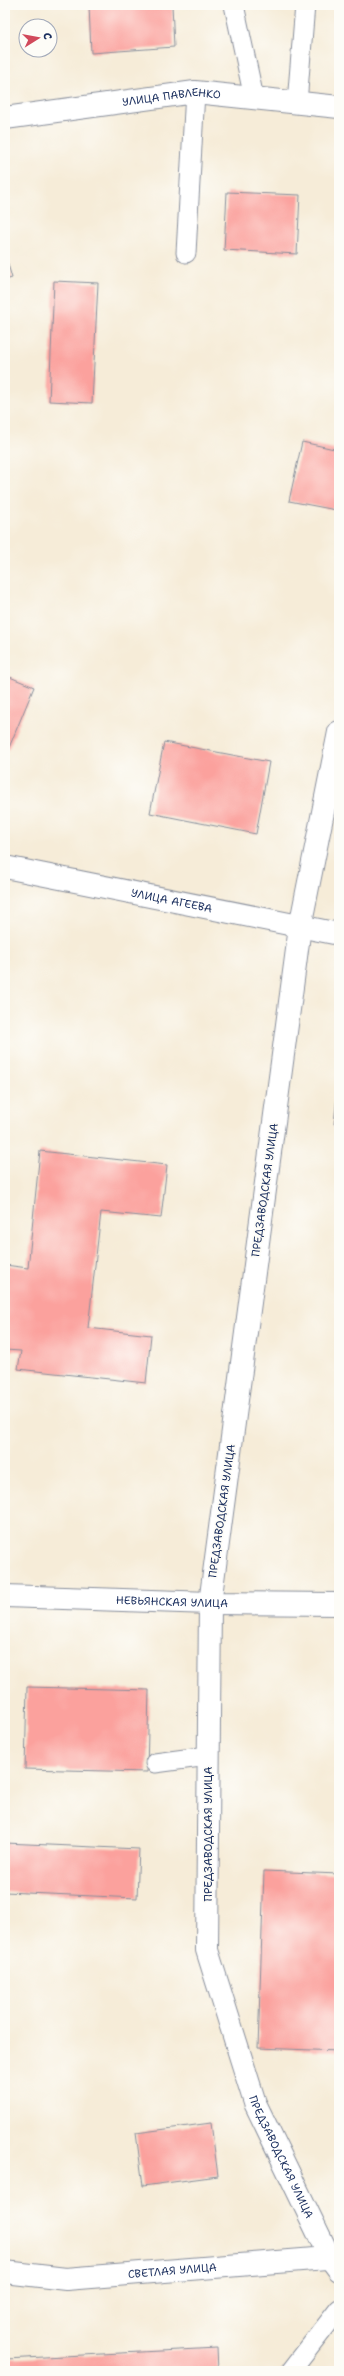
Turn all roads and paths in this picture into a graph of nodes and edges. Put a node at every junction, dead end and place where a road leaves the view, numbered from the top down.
1 (234, 5) edge
2 (305, 5) edge
3 (195, 92) junction
4 (254, 98) junction
5 (297, 103) junction
6 (339, 107) edge
7 (5, 118) edge
8 (186, 253) dead end
9 (339, 732) edge
10 (5, 867) edge
11 (300, 927) junction
12 (339, 934) edge
13 (5, 1596) edge
14 (210, 1603) junction
15 (339, 1604) edge
16 (208, 1756) junction
17 (155, 1763) dead end
18 (336, 2262) edge
19 (5, 2272) edge
20 (339, 2309) edge
21 (291, 2371) edge

1 - 4 lane
2 - 5 lane
3 - 4 street, УЛИЦА ПАВЛЕНКО
3 - 7 street, УЛИЦА ПАВЛЕНКО
3 - 8 lane
4 - 5 street, УЛИЦА ПАВЛЕНКО
5 - 6 street, УЛИЦА ПАВЛЕНКО
9 - 11 street, ПРЕДЗАВОДСКАЯ УЛИЦА
10 - 11 street, УЛИЦА АГЕЕВА
11 - 12 street, УЛИЦА АГЕЕВА
11 - 14 street, ПРЕДЗАВОДСКАЯ УЛИЦА
13 - 14 street, НЕВЬЯНСКАЯ УЛИЦА
14 - 15 street, НЕВЬЯНСКАЯ УЛИЦА
14 - 16 street, ПРЕДЗАВОДСКАЯ УЛИЦА
16 - 17 lane
16 - 18 street, ПРЕДЗАВОДСКАЯ УЛИЦА
18 - 19 street, СВЕТЛАЯ УЛИЦА
20 - 21 lane

